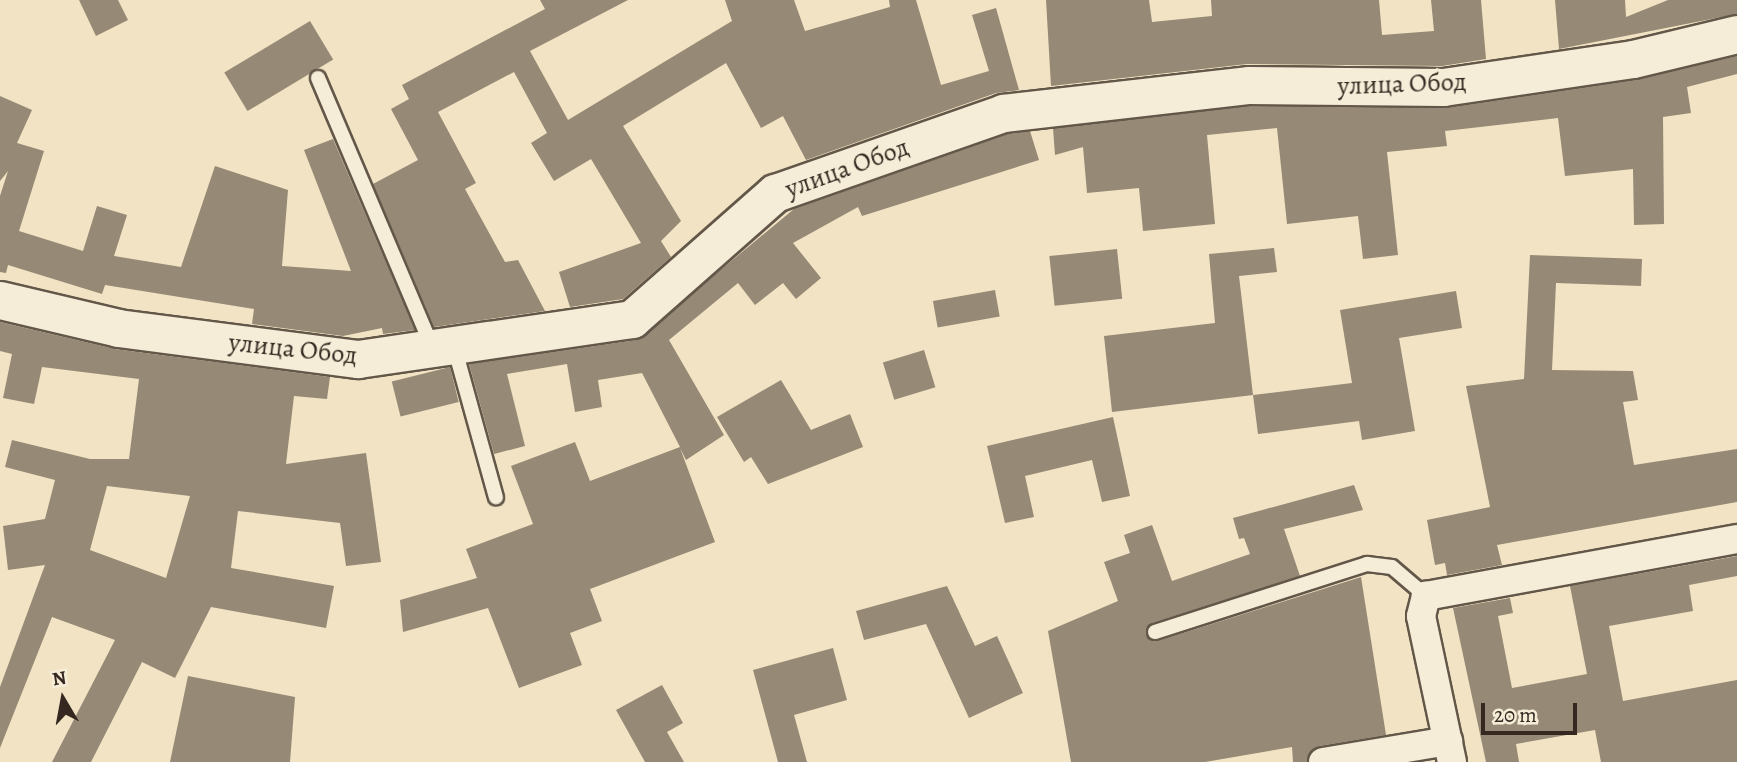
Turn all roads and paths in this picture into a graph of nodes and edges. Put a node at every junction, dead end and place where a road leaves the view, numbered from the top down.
1 (1737, 34) edge
2 (318, 78) dead end
3 (0, 300) edge
4 (443, 346) junction
5 (496, 497) dead end
6 (1737, 539) edge
7 (1426, 596) junction
8 (1155, 632) dead end
9 (1450, 751) edge
10 (1323, 762) edge

1 - 4 street, улица Обод
2 - 4 lane
3 - 4 street, улица Обод
4 - 5 lane
6 - 7 street
7 - 8 lane
7 - 9 street
9 - 10 street

